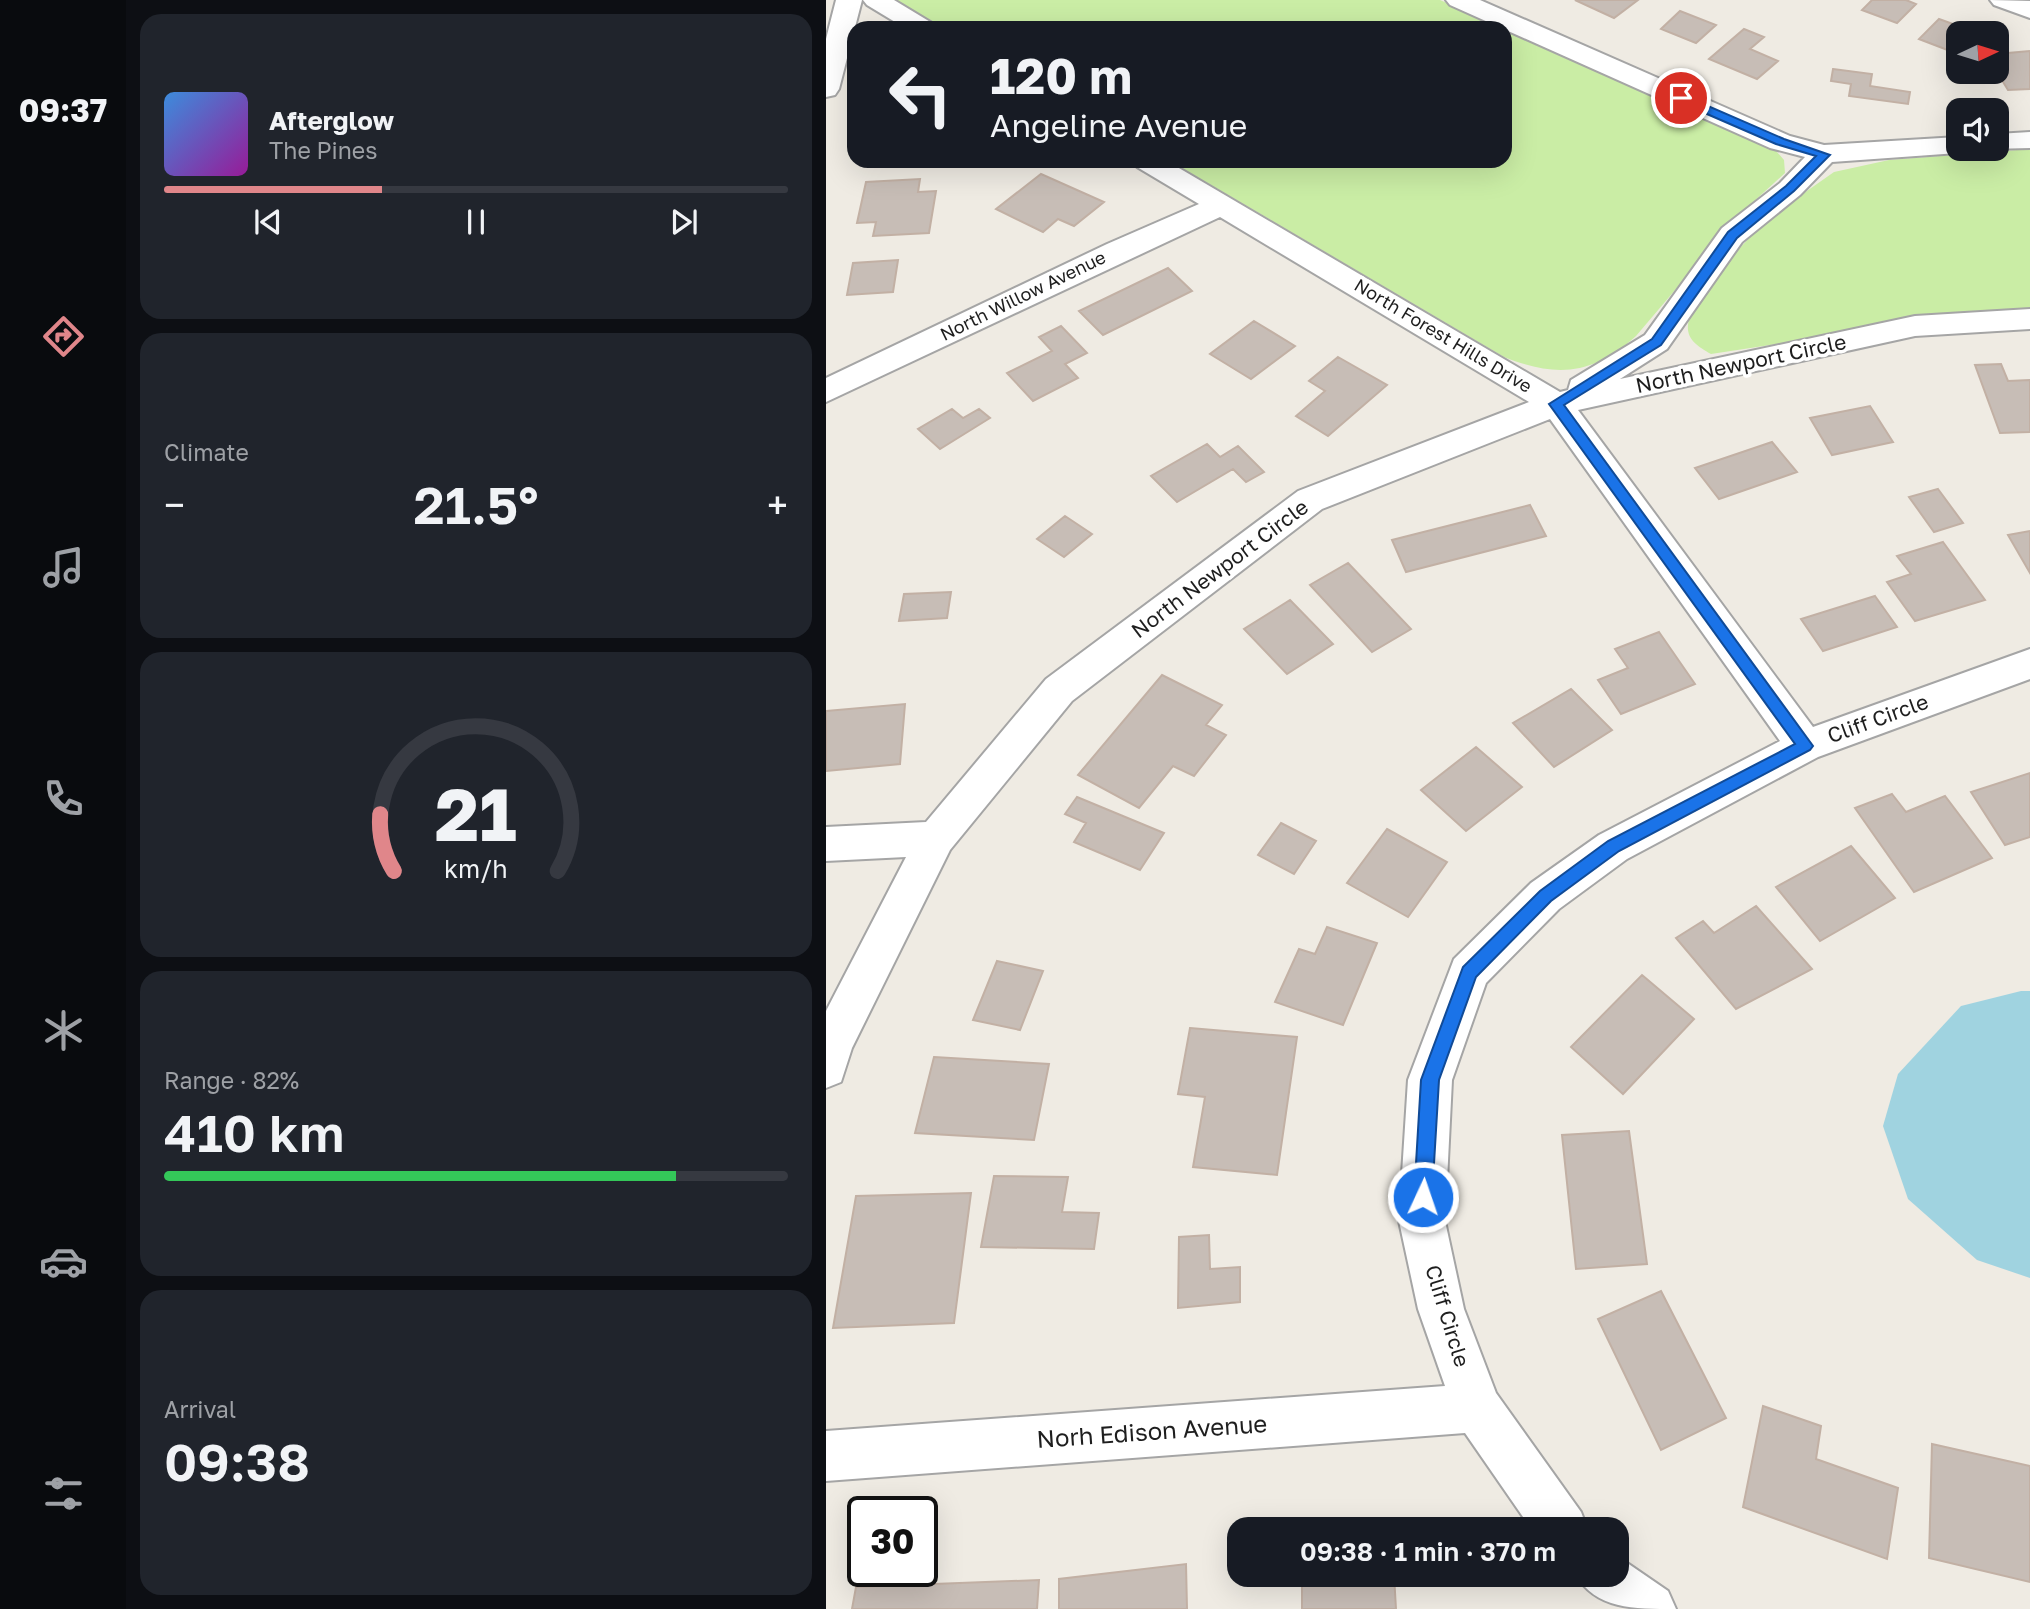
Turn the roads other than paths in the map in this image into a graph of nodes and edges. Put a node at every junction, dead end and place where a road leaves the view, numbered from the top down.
1 (849, 0) edge
2 (876, 0) edge
3 (1459, 0) edge
4 (2003, 0) edge
5 (2030, 10) edge
6 (911, 21) edge
7 (1506, 21) edge
8 (1512, 23) edge
9 (826, 89) edge
10 (2030, 140) edge
11 (2009, 141) edge
12 (1946, 146) edge
13 (1824, 155) junction
14 (1159, 168) edge
15 (1220, 205) junction
16 (2030, 319) edge
17 (826, 391) edge
18 (1556, 404) junction
19 (2030, 664) edge
20 (1805, 746) junction
21 (936, 838) junction
22 (826, 844) edge
23 (826, 1068) edge
24 (1477, 1408) junction
25 (826, 1456) edge
26 (1554, 1517) edge
27 (1618, 1587) edge
28 (1650, 1609) edge

1 - 9 street
2 - 6 street
3 - 7 street
4 - 5 street
8 - 13 street
10 - 11 street
12 - 13 street
13 - 18 street, North Forest Hills Drive
14 - 15 street, North Forest Hills Drive
15 - 17 street, North Willow Avenue
15 - 18 street, North Forest Hills Drive
16 - 18 street, North Newport Circle
18 - 20 street
18 - 21 street, North Newport Circle
19 - 20 street, Cliff Circle
20 - 24 street, Cliff Circle
21 - 22 street
21 - 23 street, North Newport Circle
24 - 25 street, Norh Edison Avenue
24 - 26 street, Cliff Circle
27 - 28 street

